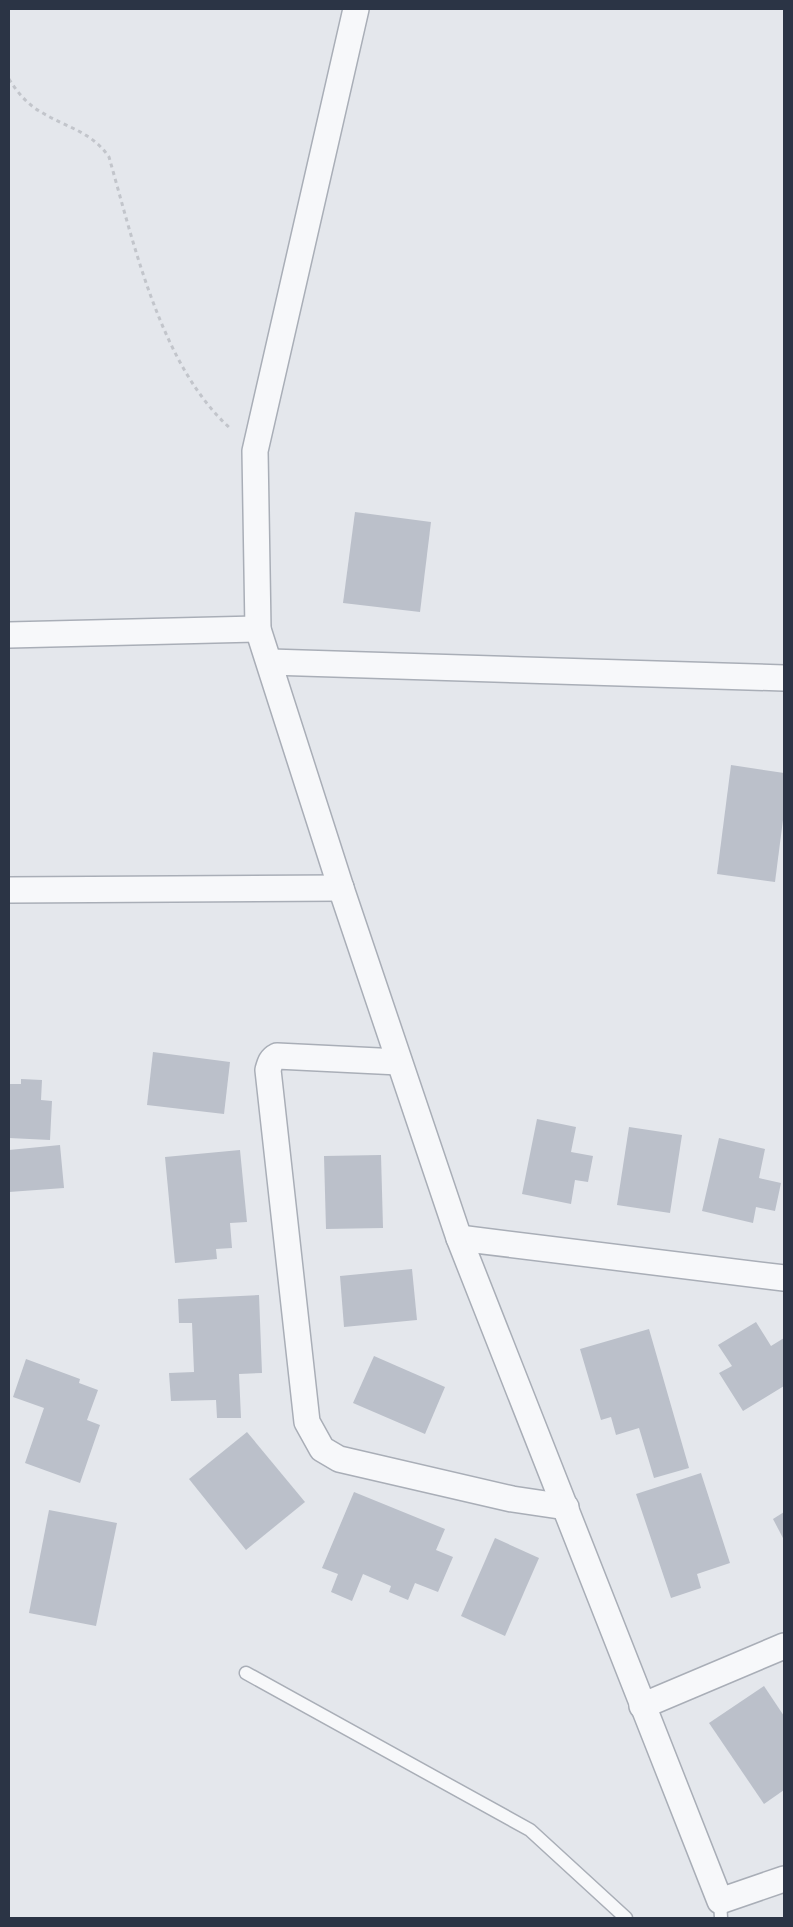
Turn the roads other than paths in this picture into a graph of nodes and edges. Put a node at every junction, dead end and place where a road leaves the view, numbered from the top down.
1 (356, 9) edge
2 (258, 629) junction
3 (9, 635) edge
4 (270, 662) junction
5 (784, 678) edge
6 (341, 888) junction
7 (9, 890) edge
8 (399, 1062) junction
9 (458, 1238) junction
10 (784, 1278) edge
11 (566, 1508) junction
12 (784, 1646) edge
13 (246, 1673) dead end
14 (642, 1706) junction
15 (784, 1879) edge
16 (721, 1910) edge
17 (626, 1918) edge

1 - 2 street
2 - 3 street
2 - 4 street
4 - 5 street
4 - 6 street
6 - 7 street
6 - 8 street
8 - 9 street
8 - 11 street
9 - 10 street
9 - 11 street
11 - 14 street
12 - 14 street
13 - 17 lane
14 - 16 street
15 - 16 street

